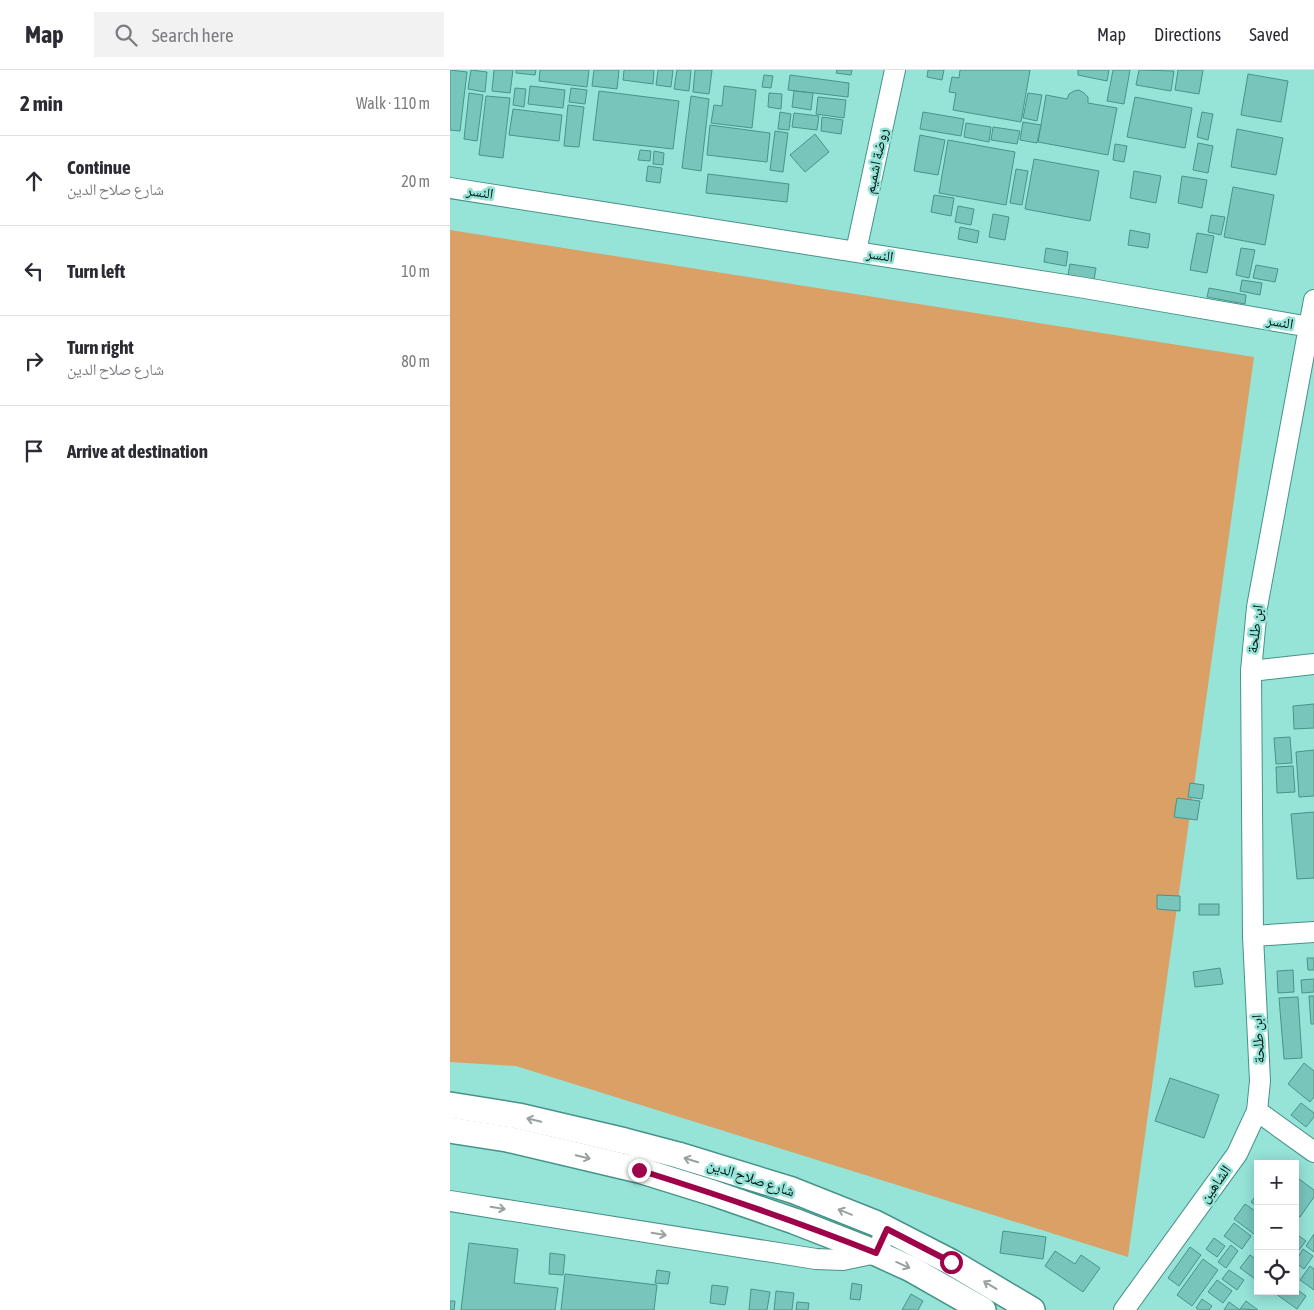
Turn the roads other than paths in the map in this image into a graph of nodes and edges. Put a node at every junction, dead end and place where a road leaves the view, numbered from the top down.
1 (895, 70) edge
2 (450, 188) edge
3 (856, 252) junction
4 (1314, 300) edge
5 (1310, 327) junction
6 (1314, 664) edge
7 (1251, 671) junction
8 (1314, 932) edge
9 (1253, 936) junction
10 (450, 1105) edge
11 (1257, 1111) junction
12 (450, 1130) edge
13 (1314, 1152) edge
14 (450, 1201) edge
15 (887, 1229) junction
16 (876, 1253) junction
17 (983, 1310) edge
18 (1032, 1310) edge
19 (1124, 1310) edge

1 - 3 street, روضة اشميم
2 - 3 street, النسر
3 - 5 street, النسر
4 - 5 street
5 - 7 street, ابن طلحة
6 - 7 street
7 - 9 street, ابن طلحة
8 - 9 street
9 - 11 street, ابن طلحة
15 -> 10 street, شارع صلاح الدين
11 - 13 street
11 - 19 street, الشاهين
12 -> 16 street, شارع صلاح الدين
14 -> 16 street
15 - 16 street
18 -> 15 street, شارع صلاح الدين
16 -> 17 street, شارع صلاح الدين

